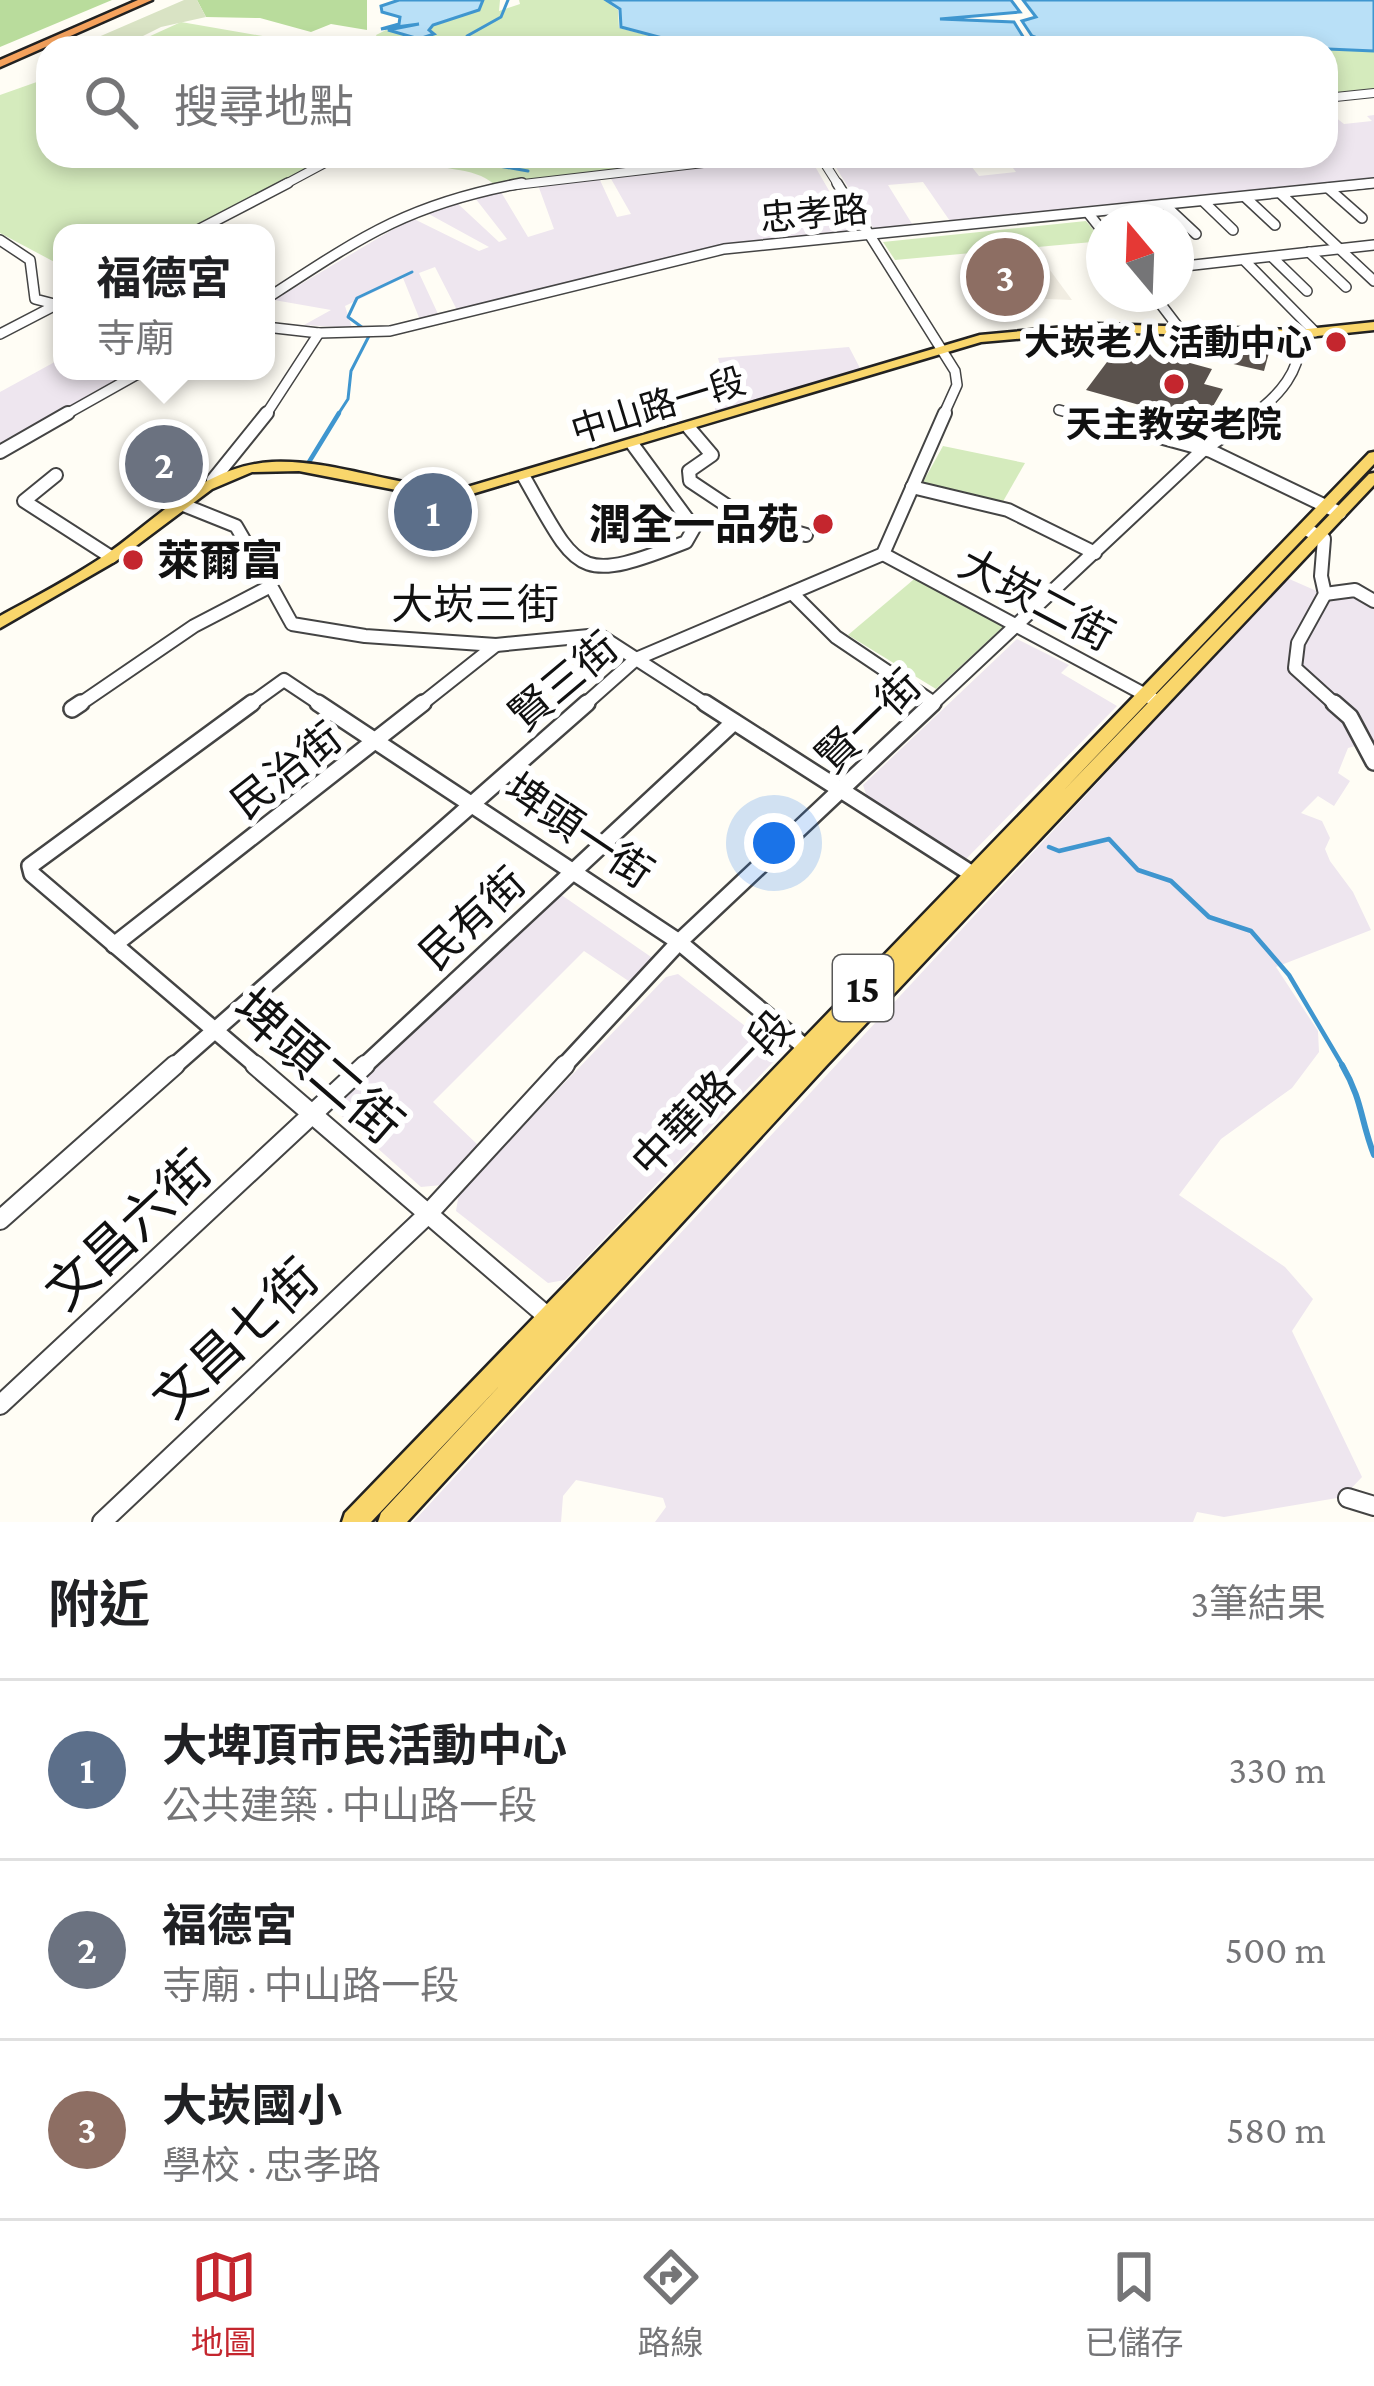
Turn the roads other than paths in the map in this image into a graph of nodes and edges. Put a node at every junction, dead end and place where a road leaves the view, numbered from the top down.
1 (143, 0) edge
2 (164, 0) edge
3 (127, 16) junction
4 (66, 36) edge
5 (84, 36) edge
6 (89, 36) edge
7 (36, 50) edge
8 (36, 56) edge
9 (0, 67) edge
10 (1374, 93) edge
11 (1338, 97) edge
12 (315, 168) edge
13 (666, 168) edge
14 (828, 168) edge
15 (1374, 183) edge
16 (1328, 188) junction
17 (1280, 193) junction
18 (1245, 197) junction
19 (1204, 202) junction
20 (1185, 204) edge
21 (1086, 214) edge
22 (1362, 218) dead end
23 (209, 224) edge
24 (1274, 225) dead end
25 (1233, 230) dead end
26 (872, 235) junction
27 (0, 240) edge
28 (1374, 245) edge
29 (1340, 249) junction
30 (1309, 252) junction
31 (1272, 256) junction
32 (1244, 260) junction
33 (1194, 266) edge
34 (1374, 281) edge
35 (1346, 287) dead end
36 (1306, 291) dead end
37 (275, 293) edge
38 (53, 302) edge
39 (53, 308) edge
40 (1167, 312) edge
41 (1374, 326) edge
42 (275, 328) edge
43 (1183, 332) junction
44 (1315, 332) junction
45 (320, 333) junction
46 (0, 334) edge
47 (1298, 334) junction
48 (938, 349) junction
49 (127, 380) edge
50 (1059, 410) dead end
51 (689, 428) junction
52 (633, 445) junction
53 (1204, 449) junction
54 (0, 452) edge
55 (1374, 456) edge
56 (56, 475) dead end
57 (524, 477) junction
58 (1374, 477) edge
59 (213, 480) junction
60 (912, 487) junction
61 (699, 489) junction
62 (671, 499) junction
63 (181, 504) junction
64 (1334, 510) junction
65 (1312, 532) junction
66 (806, 535) dead end
67 (1095, 553) junction
68 (883, 554) junction
69 (111, 557) junction
70 (271, 586) junction
71 (1374, 587) edge
72 (1355, 590) junction
73 (792, 593) junction
74 (1325, 594) junction
75 (1374, 601) edge
76 (0, 622) edge
77 (1017, 623) junction
78 (496, 644) junction
79 (636, 659) junction
80 (1153, 699) junction
81 (934, 703) junction
82 (72, 709) dead end
83 (734, 722) junction
84 (378, 740) junction
85 (1374, 762) edge
86 (843, 792) junction
87 (472, 802) junction
88 (38, 856) joint
89 (574, 871) junction
90 (980, 879) junction
91 (679, 942) junction
92 (114, 945) junction
93 (211, 1030) junction
94 (812, 1053) junction
95 (312, 1117) junction
96 (427, 1214) junction
97 (0, 1220) edge
98 (547, 1316) junction
99 (566, 1332) junction
100 (0, 1406) edge
101 (1348, 1498) dead end
102 (1374, 1506) edge
103 (101, 1522) edge
104 (354, 1522) edge
105 (390, 1522) edge

1 - 4 highway
2 - 3 highway
3 - 5 highway
3 - 6 highway
7 - 9 highway
8 - 9 highway
10 - 11 street
12 - 23 street
13 - 37 street
14 - 26 street
15 - 16 street, 忠孝路
16 - 17 street, 忠孝路
16 - 22 street
17 - 18 street, 忠孝路
17 - 29 street
18 - 19 street, 忠孝路
18 - 24 street
19 - 20 street, 忠孝路
19 - 25 street
21 - 26 street, 忠孝路
26 - 45 street, 忠孝路
26 - 48 street
27 - 38 street
28 - 29 street
29 - 30 street
29 - 34 street
30 - 31 street
30 - 35 street
31 - 32 street
31 - 36 street
32 - 33 street
32 - 44 street
39 - 46 street
40 - 43 street
41 - 44 main road, 中山路一段
42 - 45 street, 忠孝路
43 - 47 main road, 中山路一段
43 - 48 main road, 中山路一段
44 - 47 main road, 中山路一段
45 - 59 street
47 - 53 street, 賢一街
48 - 51 main road, 中山路一段
48 - 60 street
49 - 54 street
50 - 53 street
51 - 52 main road, 中山路一段
51 - 61 street
52 - 57 main road, 中山路一段
52 - 62 street
53 - 64 street
53 - 67 street, 賢一街
55 - 64 main road, 中華路一段 / 15
56 - 69 street
57 - 59 main road, 中山路一段
57 - 62 street
58 - 64 main road, 中華路一段 / 15
59 - 63 main road, 中山路一段
60 - 67 street
60 - 68 street
61 - 62 street
61 - 66 street
63 - 69 main road, 中山路一段
63 - 70 street
64 - 65 main road, 中華路一段 / 15
65 - 74 street
65 - 80 main road, 中華路一段 / 15
67 - 77 street, 賢一街
68 - 73 street, 賢三街
68 - 77 street, 大崁二街
69 - 76 main road, 中山路一段
70 - 78 street, 大崁三街
70 - 82 street
71 - 72 street
72 - 74 street
72 - 75 street
73 - 79 street, 賢三街
73 - 81 street
74 - 85 street
77 - 80 street, 大崁二街
77 - 81 street, 賢一街
78 - 79 street, 大崁三街
78 - 84 street, 民治街
79 - 83 street, 大崁三街
79 - 87 street, 賢三街
80 - 90 main road, 中華路一段 / 15
81 - 86 street, 賢一街
83 - 86 street, 大崁三街
83 - 89 street, 民有街
84 - 87 street, 埤頭一街
84 - 88 street, 埤頭一街
84 - 92 street, 民治街
86 - 90 street, 大崁三街
86 - 91 street, 賢一街
87 - 89 street, 埤頭一街
87 - 93 street, 賢三街
88 - 92 street, 埤頭二街
89 - 91 street, 埤頭一街
89 - 95 street, 民有街
90 - 94 main road, 中華路一段 / 15
91 - 94 street, 埤頭一街
91 - 96 street, 賢一街
92 - 93 street, 埤頭二街
93 - 95 street, 埤頭二街
93 - 97 street, 賢三街
94 - 98 main road, 中華路一段 / 15
94 - 99 main road, 中華路一段 / 15
95 - 96 street, 埤頭二街
95 - 100 street, 文昌六街
96 - 98 street, 埤頭二街
96 - 103 street, 文昌七街
98 - 99 street, 埤頭二街
98 - 104 main road, 中華路一段 / 15
99 - 105 main road, 中華路一段 / 15
101 - 102 street

